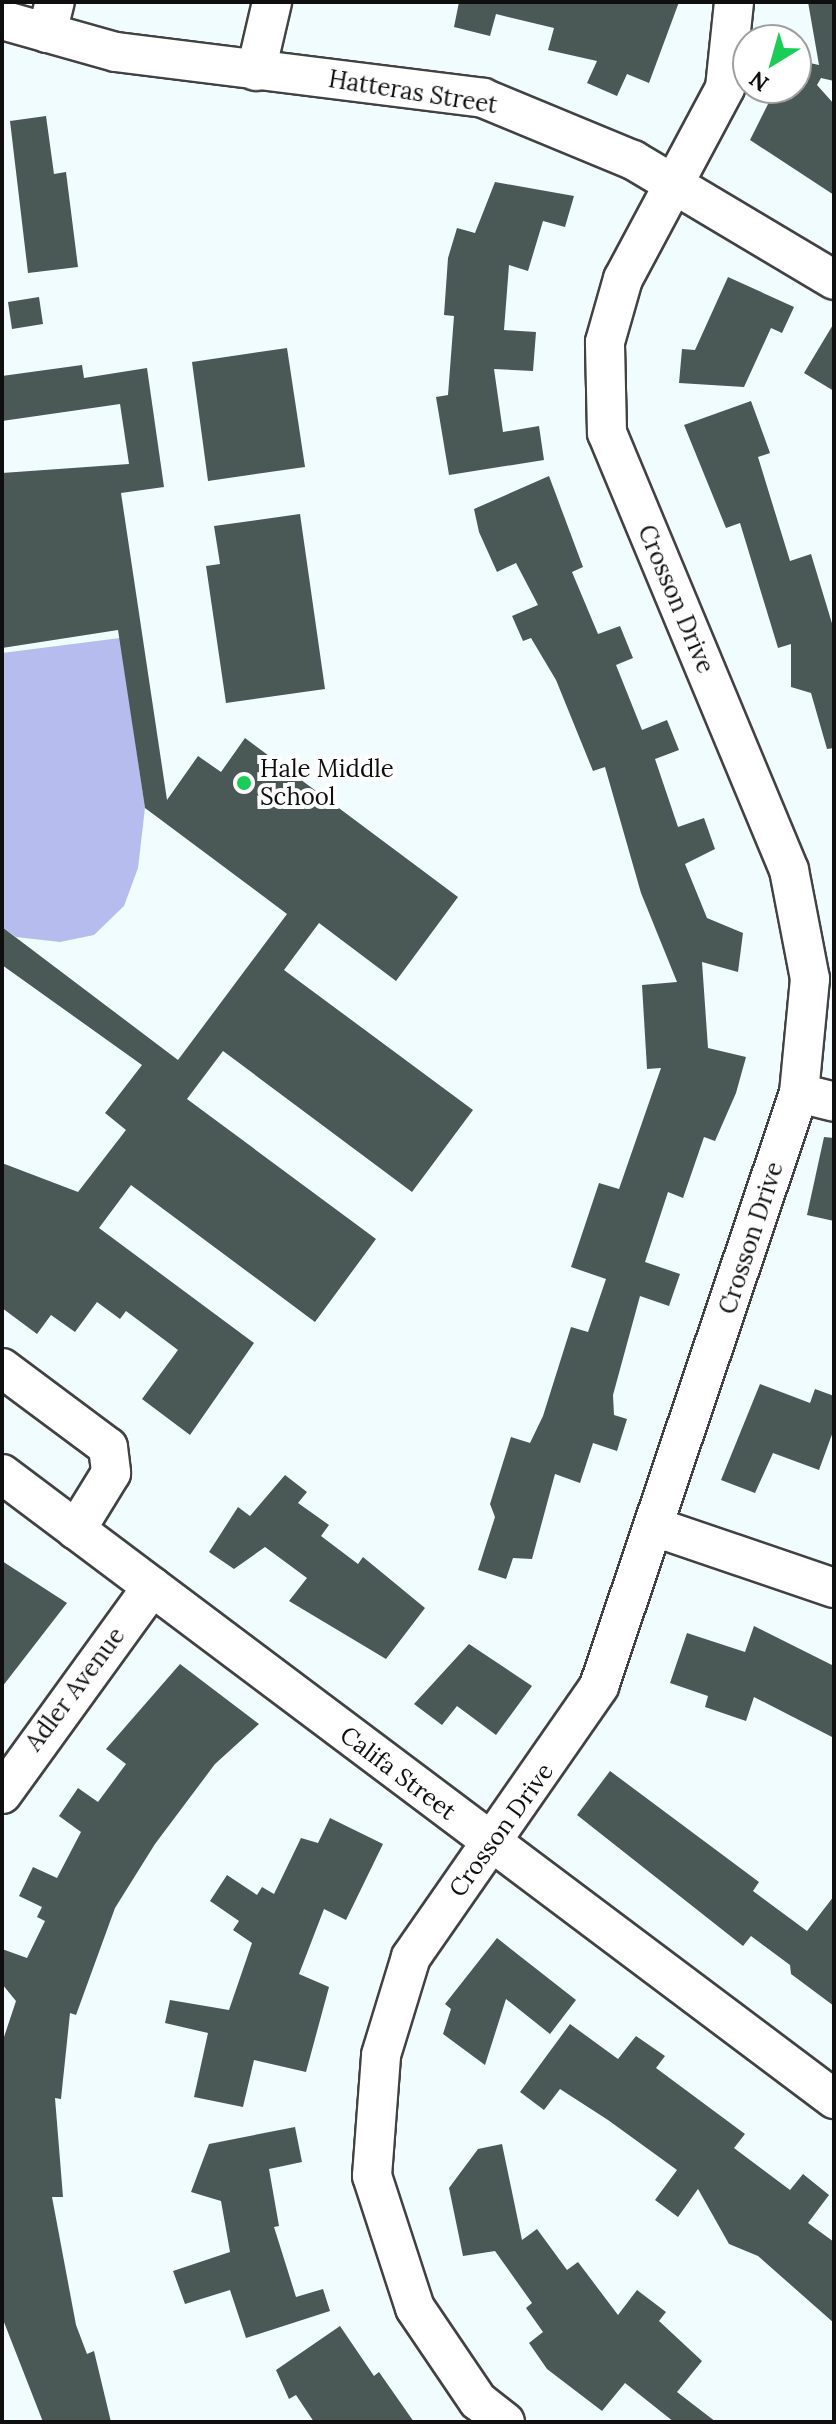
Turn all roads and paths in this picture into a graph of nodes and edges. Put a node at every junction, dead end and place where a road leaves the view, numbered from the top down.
1 (272, 2) edge
2 (734, 2) edge
3 (51, 18) edge
4 (2, 20) edge
5 (256, 71) junction
6 (676, 185) junction
7 (834, 280) edge
8 (816, 1097) edge
9 (2, 1368) edge
10 (2, 1474) edge
11 (655, 1527) junction
12 (76, 1530) junction
13 (152, 1587) junction
14 (834, 1588) edge
15 (2, 1794) edge
16 (490, 1844) junction
17 (834, 2099) edge
18 (505, 2422) edge

1 - 5 street
2 - 6 street, Crosson Drive
3 - 4 street, Hatteras Street
3 - 5 street, Hatteras Street
5 - 6 street, Hatteras Street
6 - 7 street, Hatteras Street
6 - 8 street, Crosson Drive
8 - 11 street, Crosson Drive
9 - 12 street
10 - 12 street, Califa Street
11 - 14 street
11 - 16 street, Crosson Drive
12 - 13 street, Califa Street
13 - 15 street, Adler Avenue
13 - 16 street, Califa Street
16 - 17 street, Califa Street
16 - 18 street, Crosson Drive

